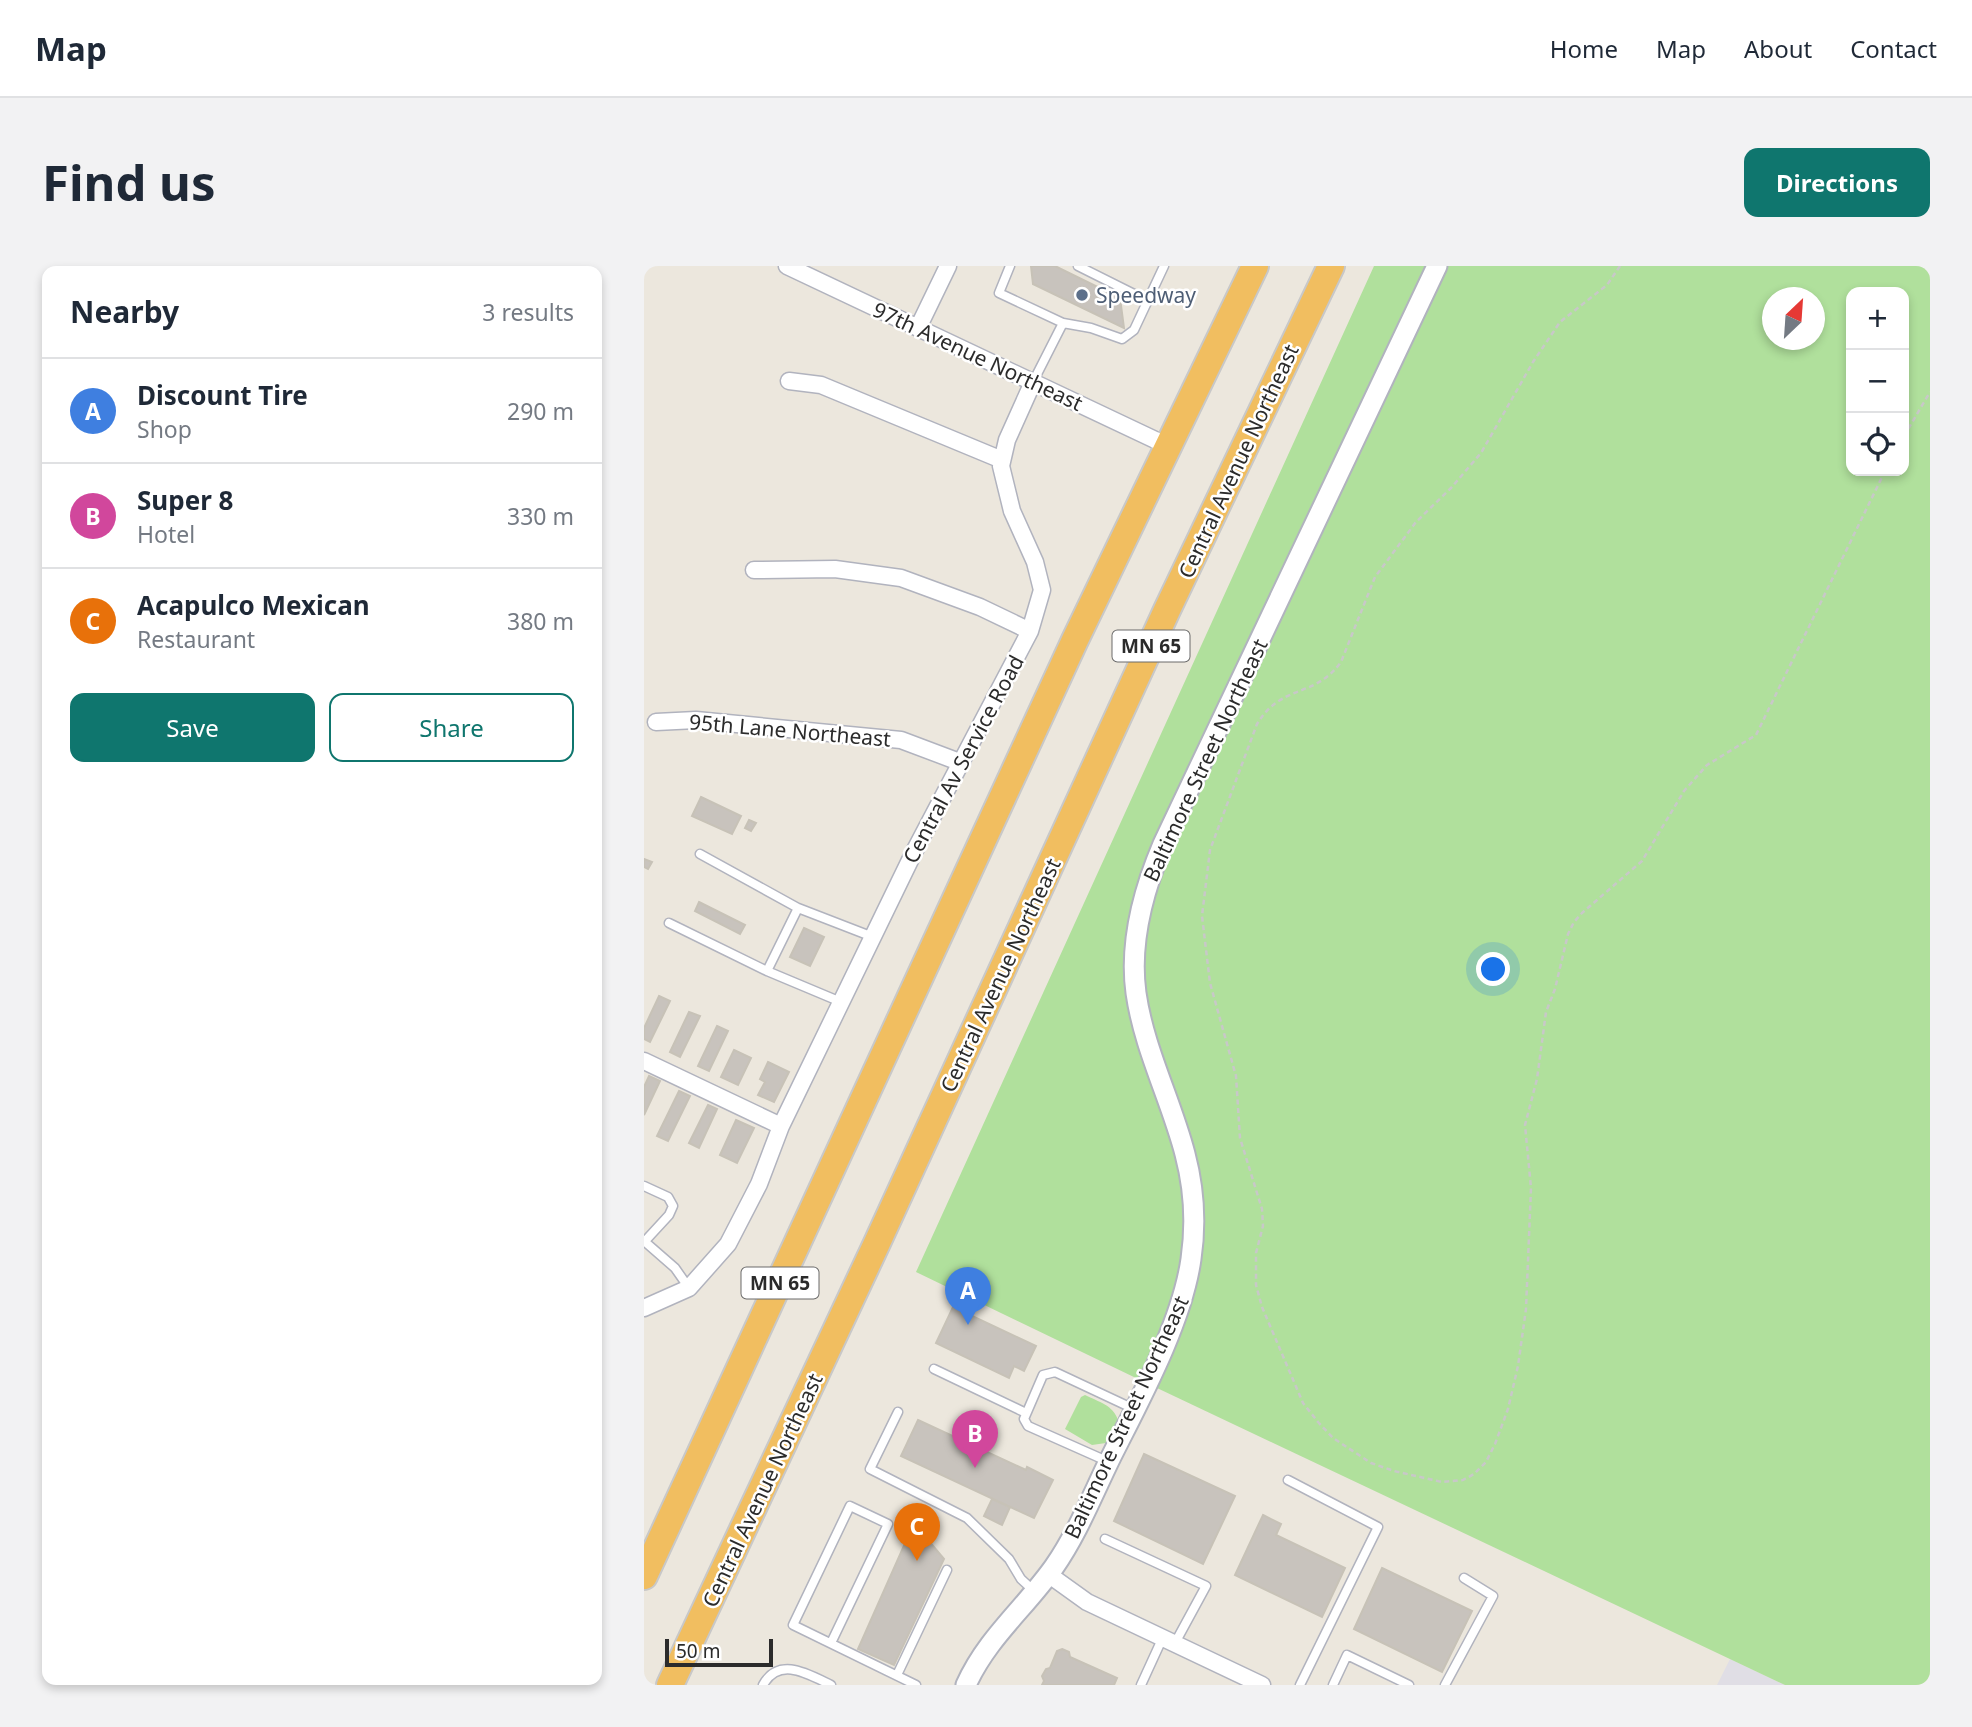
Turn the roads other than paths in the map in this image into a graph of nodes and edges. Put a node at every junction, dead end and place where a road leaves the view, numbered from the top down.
1 (787, 266) edge
2 (948, 266) edge
3 (1010, 266) edge
4 (1078, 266) edge
5 (1164, 266) edge
6 (1255, 266) edge
7 (1331, 266) edge
8 (1437, 266) edge
9 (1148, 300) junction
10 (1063, 323) junction
11 (918, 328) junction
12 (789, 382) dead end
13 (1034, 382) junction
14 (1168, 446) junction
15 (1002, 460) junction
16 (754, 570) dead end
17 (1030, 631) junction
18 (656, 722) dead end
19 (962, 763) junction
20 (700, 854) dead end
21 (798, 908) junction
22 (669, 923) dead end
23 (873, 937) junction
24 (767, 971) junction
25 (841, 1002) junction
26 (644, 1061) edge
27 (781, 1126) junction
28 (644, 1186) edge
29 (645, 1241) edge
30 (689, 1288) junction
31 (644, 1308) edge
32 (934, 1369) dead end
33 (1134, 1409) junction
34 (898, 1412) dead end
35 (1026, 1413) junction
36 (1109, 1462) junction
37 (1288, 1480) dead end
38 (1105, 1539) dead end
39 (947, 1570) dead end
40 (1048, 1574) junction
41 (644, 1576) edge
42 (1464, 1578) dead end
43 (1034, 1591) junction
44 (1169, 1640) junction
45 (831, 1643) junction
46 (897, 1675) junction
47 (670, 1685) edge
48 (763, 1685) edge
49 (831, 1685) edge
50 (916, 1685) edge
51 (965, 1685) edge
52 (1141, 1685) edge
53 (1262, 1685) edge
54 (1300, 1685) edge
55 (1333, 1685) edge
56 (1409, 1685) edge
57 (1445, 1685) edge

1 - 11 street, 97th Avenue Northeast
2 - 11 street
3 - 10 lane
4 - 9 lane
5 - 9 lane
6 - 14 highway, MN 65
7 - 47 highway, Central Avenue Northeast / MN 65
8 - 33 street, Baltimore Street Northeast
9 - 10 lane
10 - 13 lane
11 - 13 street, 97th Avenue Northeast
12 - 15 street
13 - 14 street, 97th Avenue Northeast
13 - 15 street, Central Av Service Road
14 - 41 highway, MN 65
15 - 17 street, Central Av Service Road
16 - 17 street
17 - 19 street, Central Av Service Road
18 - 19 street, 95th Lane Northeast
19 - 23 street, Central Av Service Road
20 - 21 lane
21 - 23 lane
21 - 24 lane
22 - 24 lane
23 - 25 street, Central Av Service Road
24 - 25 lane
25 - 27 street, Central Av Service Road
26 - 27 street
27 - 30 street, Central Av Service Road
28 - 29 lane
29 - 30 lane
30 - 31 street
32 - 35 lane
33 - 35 lane
33 - 36 street, Baltimore Street Northeast
34 - 43 lane
35 - 36 lane
36 - 40 street, Baltimore Street Northeast
37 - 54 lane
38 - 44 lane
39 - 46 lane
40 - 43 street, Baltimore Street Northeast
40 - 44 street
42 - 57 lane
43 - 51 street, Baltimore Street Northeast
44 - 52 lane
44 - 53 street
45 - 45 lane
45 - 46 lane
46 - 50 lane
48 - 49 lane
55 - 56 lane

